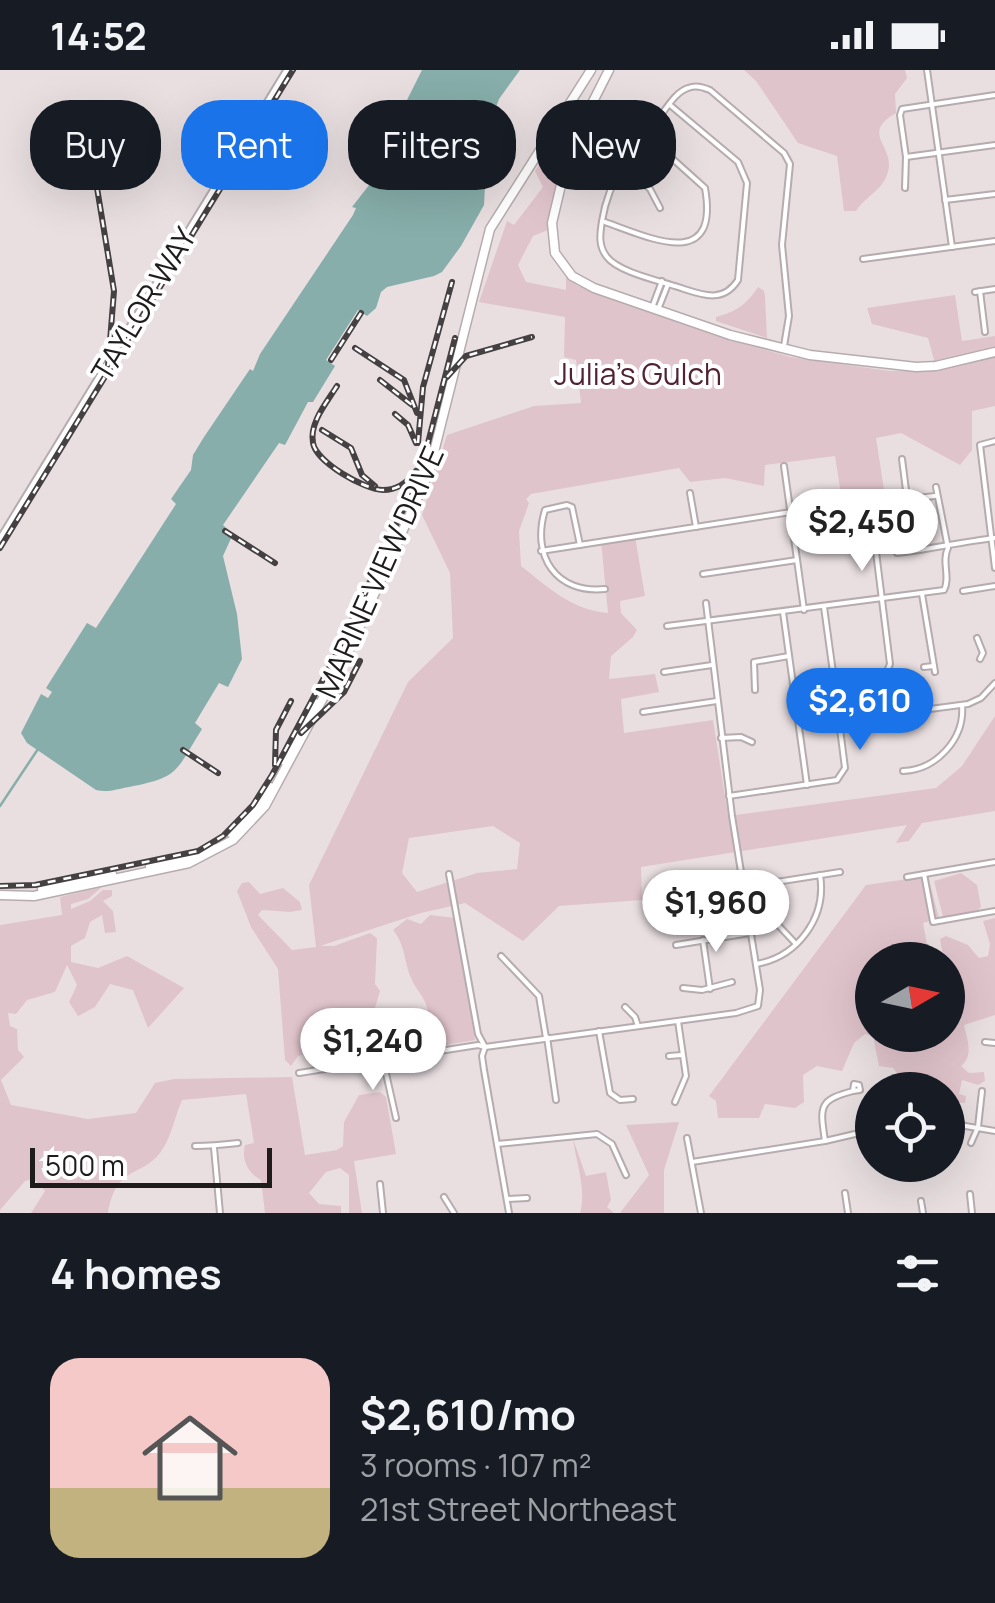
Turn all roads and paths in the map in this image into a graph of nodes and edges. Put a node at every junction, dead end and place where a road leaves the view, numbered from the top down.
1 (287, 70) edge
2 (589, 70) edge
3 (609, 70) edge
4 (928, 70) edge
5 (995, 95) edge
6 (674, 100) edge
7 (932, 104) junction
8 (676, 109) edge
9 (995, 145) edge
10 (939, 152) junction
11 (906, 156) junction
12 (676, 162) edge
13 (905, 188) dead end
14 (610, 190) edge
15 (651, 190) edge
16 (995, 194) edge
17 (944, 200) junction
18 (660, 208) dead end
19 (602, 221) junction
20 (995, 242) edge
21 (952, 247) junction
22 (862, 259) dead end
23 (665, 282) junction
24 (995, 289) edge
25 (655, 308) junction
26 (985, 332) dead end
27 (784, 350) junction
28 (995, 352) edge
29 (995, 441) edge
30 (902, 459) dead end
31 (784, 466) dead end
32 (936, 487) dead end
33 (690, 493) dead end
34 (907, 498) junction
35 (936, 498) junction
36 (890, 500) dead end
37 (791, 512) junction
38 (696, 527) junction
39 (0, 538) edge
40 (993, 538) edge
41 (872, 541) dead end
42 (580, 545) junction
43 (948, 548) junction
44 (541, 551) junction
45 (897, 553) dead end
46 (797, 560) junction
47 (995, 568) edge
48 (703, 574) dead end
49 (995, 586) edge
50 (605, 589) dead end
51 (963, 591) dead end
52 (922, 594) junction
53 (881, 600) junction
54 (706, 602) dead end
55 (824, 607) junction
56 (804, 610) junction
57 (783, 612) junction
58 (709, 623) junction
59 (667, 626) dead end
60 (977, 638) dead end
61 (995, 651) edge
62 (789, 656) junction
63 (712, 665) junction
64 (924, 668) dead end
65 (887, 671) dead end
66 (664, 672) dead end
67 (995, 683) edge
68 (835, 687) dead end
69 (755, 690) dead end
70 (717, 701) junction
71 (962, 705) junction
72 (642, 712) dead end
73 (721, 738) junction
74 (752, 742) dead end
75 (903, 771) dead end
76 (807, 785) junction
77 (729, 796) junction
78 (995, 862) edge
79 (840, 872) dead end
80 (449, 874) dead end
81 (924, 874) junction
82 (820, 875) junction
83 (907, 876) dead end
84 (744, 887) junction
85 (0, 893) edge
86 (995, 911) edge
87 (779, 926) dead end
88 (751, 932) junction
89 (703, 940) junction
90 (796, 944) junction
91 (676, 945) dead end
92 (500, 956) dead end
93 (756, 964) junction
94 (732, 982) dead end
95 (683, 988) dead end
96 (710, 989) junction
97 (625, 1007) dead end
98 (678, 1021) junction
99 (638, 1026) junction
100 (599, 1031) junction
101 (547, 1038) junction
102 (985, 1042) dead end
103 (995, 1043) edge
104 (485, 1047) junction
105 (682, 1054) junction
106 (669, 1056) dead end
107 (383, 1060) junction
108 (299, 1073) dead end
109 (854, 1091) dead end
110 (982, 1091) dead end
111 (633, 1099) dead end
112 (556, 1100) dead end
113 (675, 1102) dead end
114 (396, 1118) dead end
115 (965, 1126) edge
116 (978, 1128) junction
117 (995, 1131) edge
118 (855, 1134) edge
119 (687, 1138) dead end
120 (825, 1141) junction
121 (238, 1143) dead end
122 (971, 1143) dead end
123 (497, 1144) junction
124 (195, 1146) dead end
125 (214, 1148) junction
126 (692, 1162) junction
127 (626, 1175) dead end
128 (380, 1184) dead end
129 (845, 1193) dead end
130 (970, 1194) dead end
131 (444, 1196) dead end
132 (527, 1198) dead end
133 (507, 1199) junction
134 (921, 1201) dead end
135 (220, 1213) edge
136 (383, 1213) edge
137 (454, 1213) edge
138 (509, 1213) edge
139 (701, 1213) edge
140 (848, 1213) edge
141 (923, 1213) edge
142 (972, 1213) edge

1 - 39 street, TAYLOR WAY
2 - 85 main road, MARINE VIEW DRIVE
3 - 25 main road
4 - 7 street
5 - 7 street
6 - 27 street
7 - 10 street
7 - 11 street
8 - 23 street
9 - 10 street
10 - 11 street
10 - 17 street
11 - 13 street
12 - 19 street
14 - 19 street
15 - 18 street
16 - 17 street
17 - 21 street
19 - 23 street
20 - 21 street
21 - 22 street
23 - 25 street
24 - 26 street
25 - 27 main road
27 - 28 main road
29 - 40 street
30 - 34 street
31 - 37 street
32 - 35 street
33 - 38 street
34 - 35 street
34 - 36 street
35 - 43 street
37 - 38 street
37 - 46 street
38 - 42 street
40 - 43 street
40 - 47 street
41 - 53 street
42 - 44 street
42 - 44 street
43 - 45 street
43 - 52 street
44 - 50 street
46 - 48 street
46 - 56 street
49 - 51 street
52 - 53 street
52 - 64 street
53 - 55 street
53 - 65 street
54 - 58 street
55 - 56 street
55 - 68 street
56 - 57 street
57 - 58 street
57 - 62 street
58 - 59 street
58 - 63 street
60 - 61 street
62 - 69 street
62 - 76 street
63 - 66 street
63 - 70 street
67 - 71 street
70 - 72 street
70 - 73 street
71 - 75 street
71 - 76 street
73 - 74 street
73 - 77 street
76 - 77 street
77 - 84 street
78 - 81 street
79 - 82 street
80 - 104 street
81 - 83 street
81 - 86 street
82 - 84 street
82 - 90 street
84 - 88 street
87 - 90 street
88 - 89 street
88 - 93 street
89 - 91 street
89 - 96 street
90 - 93 street
92 - 101 street
93 - 98 street
94 - 96 street
95 - 96 street
97 - 99 street
98 - 99 street
98 - 105 street
99 - 100 street
100 - 101 street
100 - 111 street
101 - 104 street
101 - 112 street
102 - 103 street
104 - 107 street
104 - 123 street
105 - 106 street
105 - 113 street
107 - 108 street
107 - 114 street
109 - 120 street
110 - 116 street
115 - 116 street
116 - 117 street
116 - 122 street
118 - 120 street
119 - 126 street
120 - 126 street
121 - 125 street
123 - 127 street
123 - 133 street
124 - 125 street
125 - 135 street
126 - 139 street
128 - 136 street
129 - 140 street
130 - 142 street
131 - 137 street
132 - 133 street
133 - 138 street
134 - 141 street

